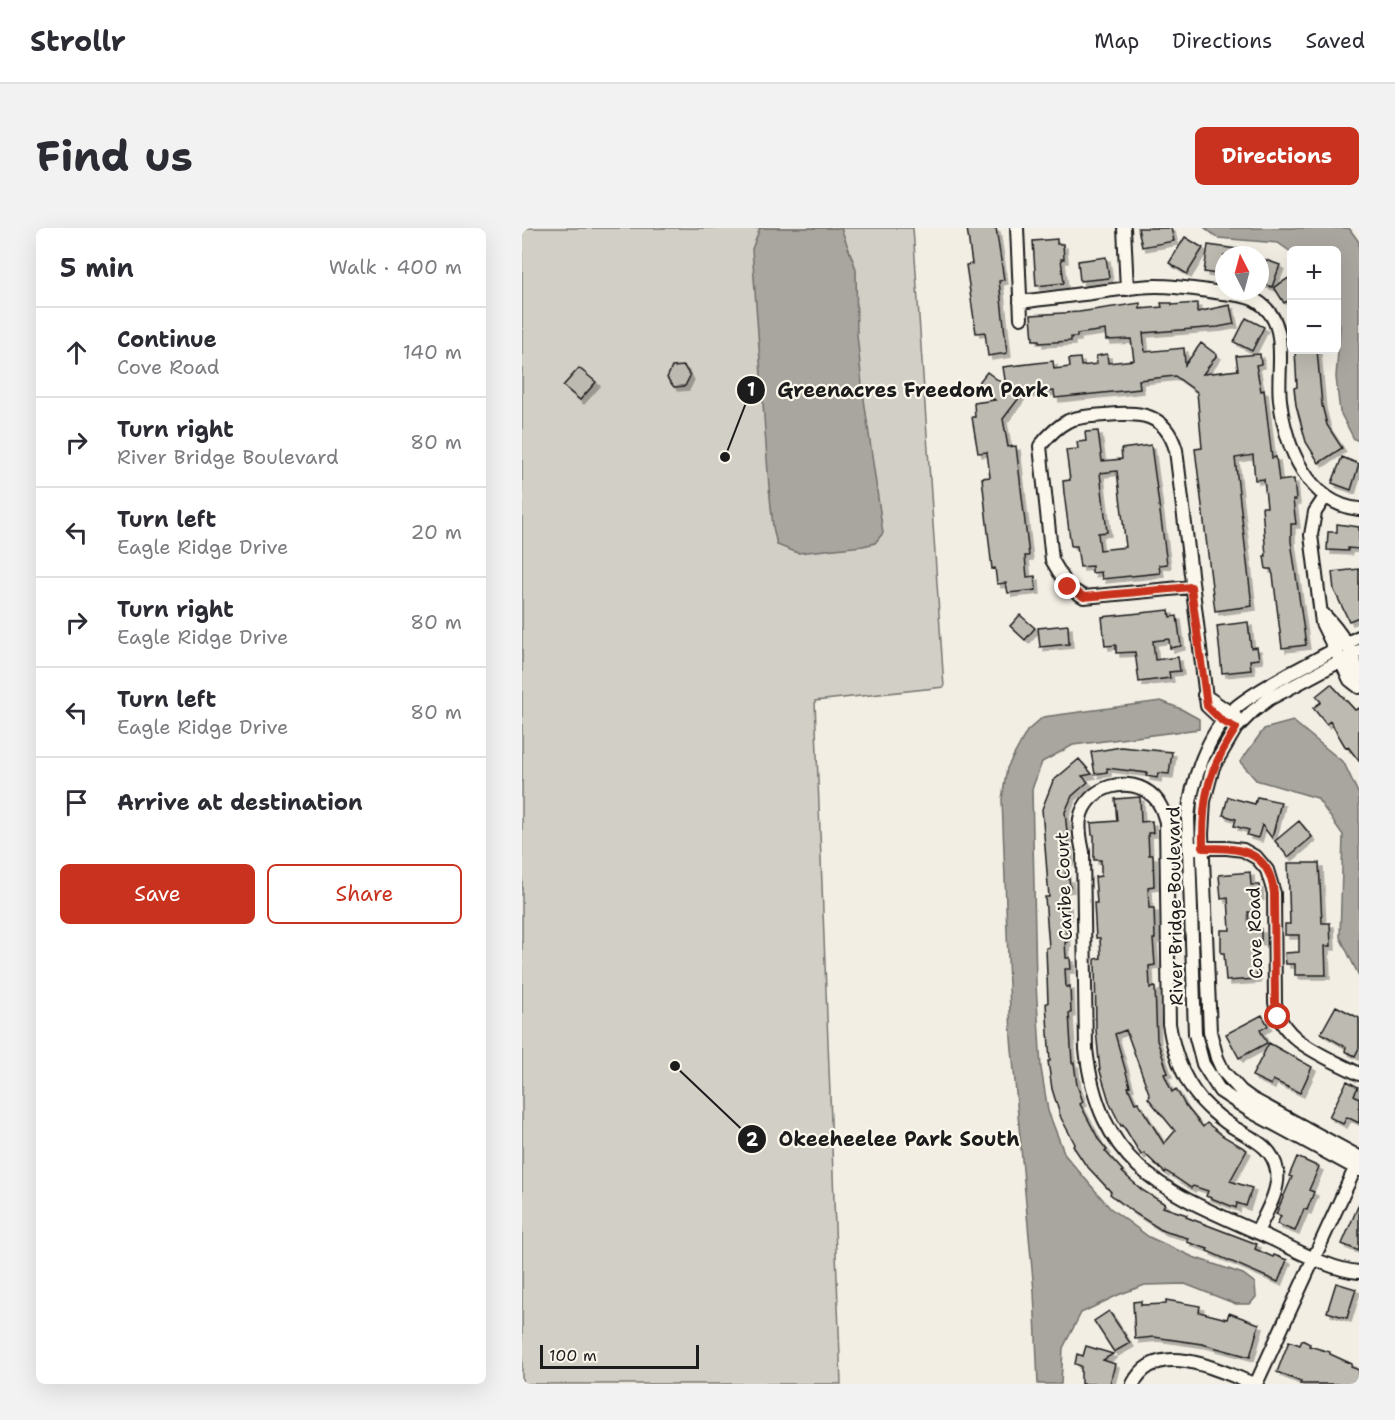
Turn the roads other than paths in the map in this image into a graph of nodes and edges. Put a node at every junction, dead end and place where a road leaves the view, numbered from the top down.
1 (1017, 228) edge
2 (1124, 228) edge
3 (1127, 289) junction
4 (1020, 302) junction
5 (1021, 318) dead end
6 (1325, 497) junction
7 (1359, 509) edge
8 (1191, 587) junction
9 (1359, 637) edge
10 (1346, 652) edge
11 (1359, 676) edge
12 (1359, 687) edge
13 (1226, 717) junction
14 (1239, 724) junction
15 (1189, 848) junction
16 (1203, 848) junction
17 (1359, 1074) edge
18 (1358, 1164) edge
19 (1257, 1232) junction
20 (1313, 1257) junction
21 (1359, 1272) edge
22 (1133, 1384) edge
23 (1255, 1384) edge

1 - 4 street
2 - 3 street
3 - 4 street
3 - 6 street
4 - 5 street
6 - 7 street
6 - 10 street
8 - 8 street
8 - 13 street
9 - 10 street, River Bridge Boulevard
10 - 11 street
10 - 12 street
10 - 13 street, River Bridge Boulevard
10 - 14 street, River Bridge Boulevard
13 - 14 street
13 - 15 street, River Bridge Boulevard
14 - 16 street, River Bridge Boulevard
15 - 16 street, Cove Road
15 - 18 street, River Bridge Boulevard
16 - 17 street, Cove Road
16 - 18 street, River Bridge Boulevard
18 - 20 street
19 - 19 street, Caribe Court
19 - 20 street, Caribe Court
20 - 21 street, Caribe Court
20 - 23 street
22 - 23 street

